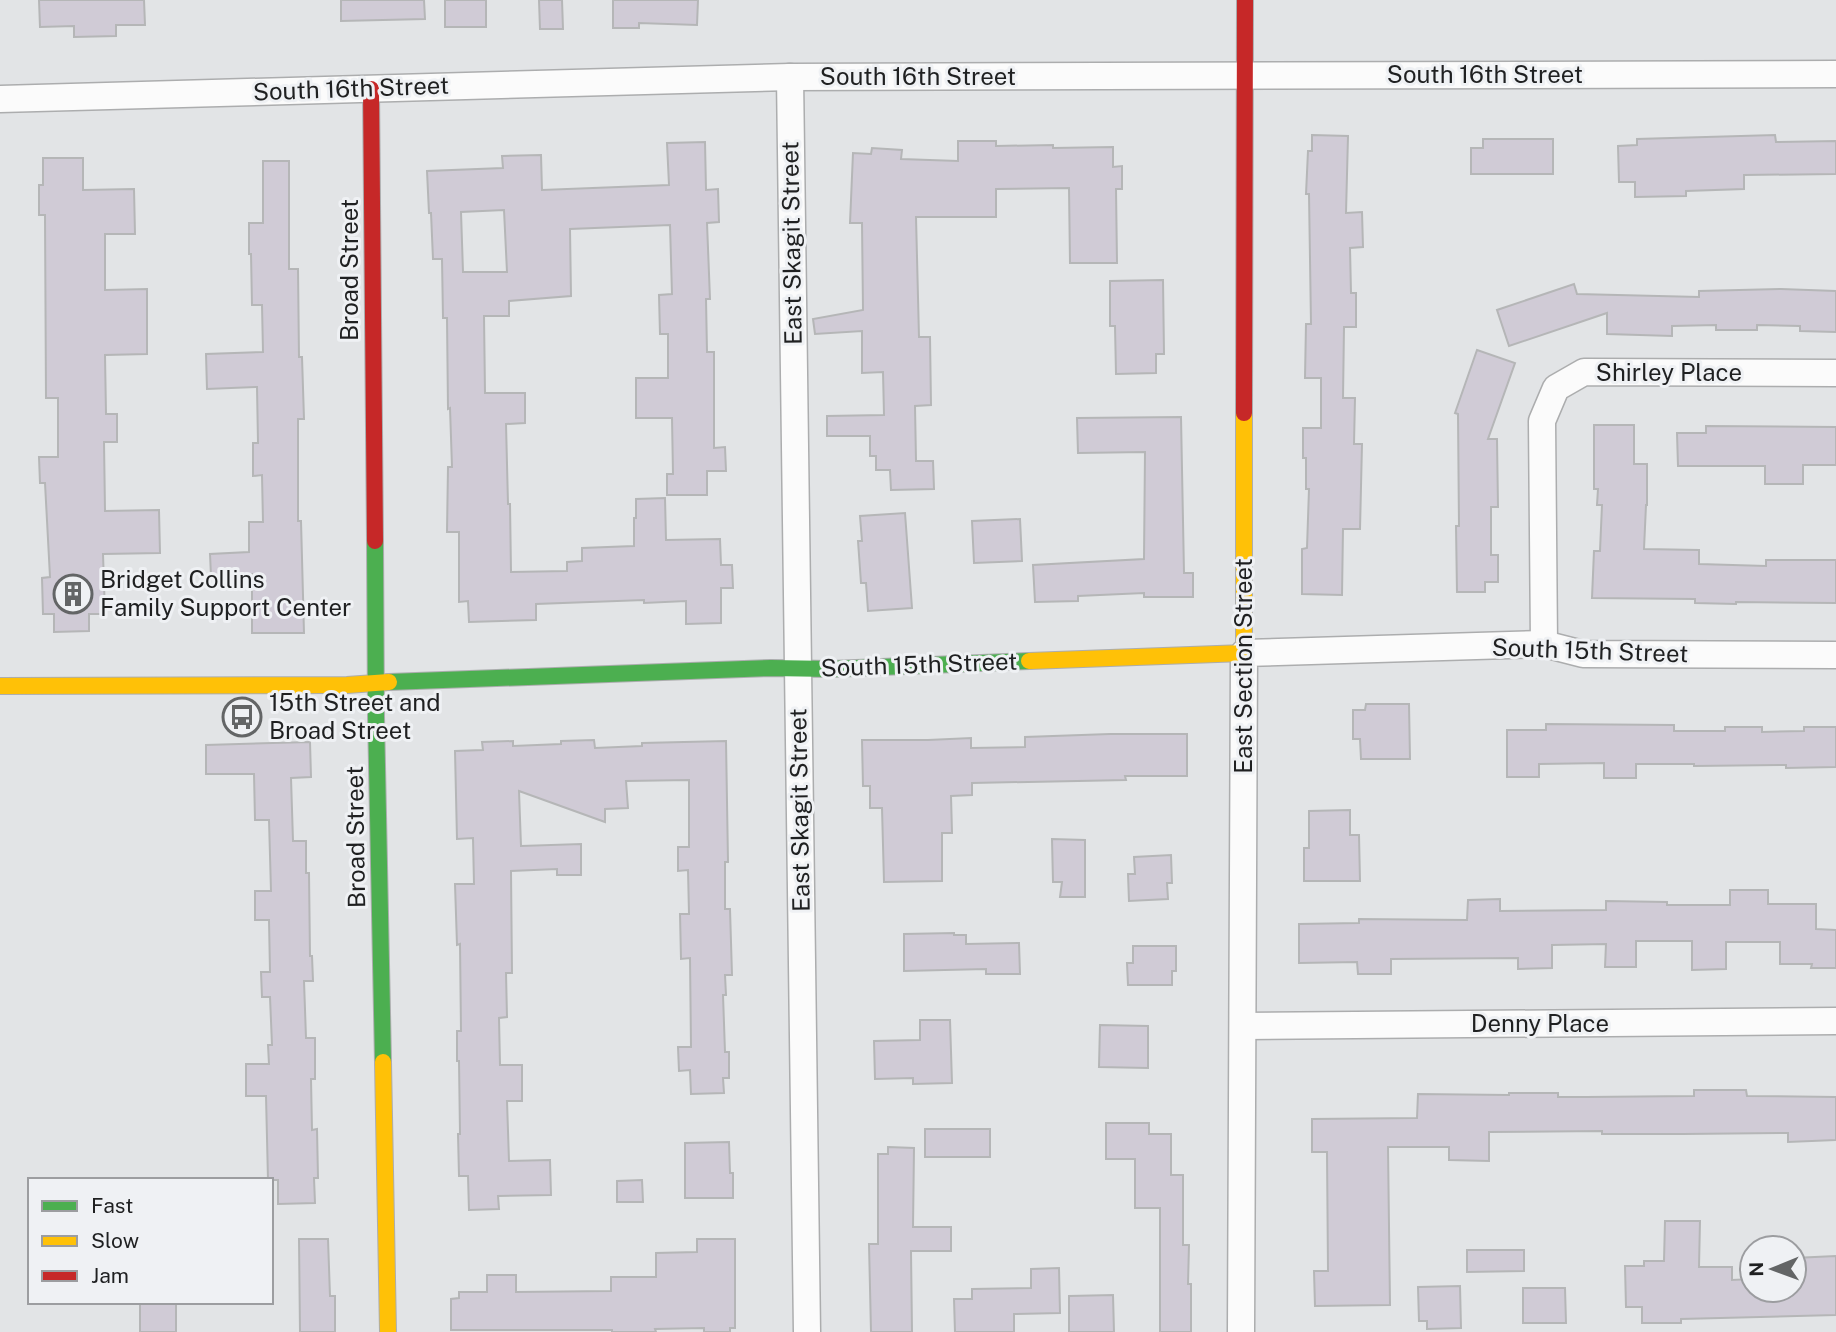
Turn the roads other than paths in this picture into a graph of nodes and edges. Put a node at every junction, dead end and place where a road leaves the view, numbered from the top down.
1 (1245, 0) edge
2 (1836, 74) edge
3 (1244, 76) junction
4 (790, 77) junction
5 (371, 89) junction
6 (0, 99) edge
7 (1836, 373) edge
8 (1544, 644) junction
9 (1244, 653) junction
10 (1836, 655) edge
11 (798, 669) junction
12 (376, 682) junction
13 (0, 686) edge
14 (1836, 1021) edge
15 (1244, 1026) junction
16 (388, 1332) edge
17 (807, 1332) edge
18 (1241, 1332) edge

1 - 3 street, East Section Street
2 - 3 street, South 16th Street
3 - 4 street, South 16th Street
3 - 9 street, East Section Street
4 - 5 street, South 16th Street
4 - 11 street, East Skagit Street
5 - 6 street, South 16th Street
5 - 12 street, Broad Street
7 - 8 street, Shirley Place
8 - 9 street, South 15th Street
8 - 10 street, South 15th Street
9 - 11 street, South 15th Street
9 - 15 street, East Section Street
11 - 12 street, South 15th Street
11 - 17 street, East Skagit Street
12 - 13 street, South 15th Street
12 - 16 street, Broad Street
14 - 15 street, Denny Place
15 - 18 street, East Section Street

